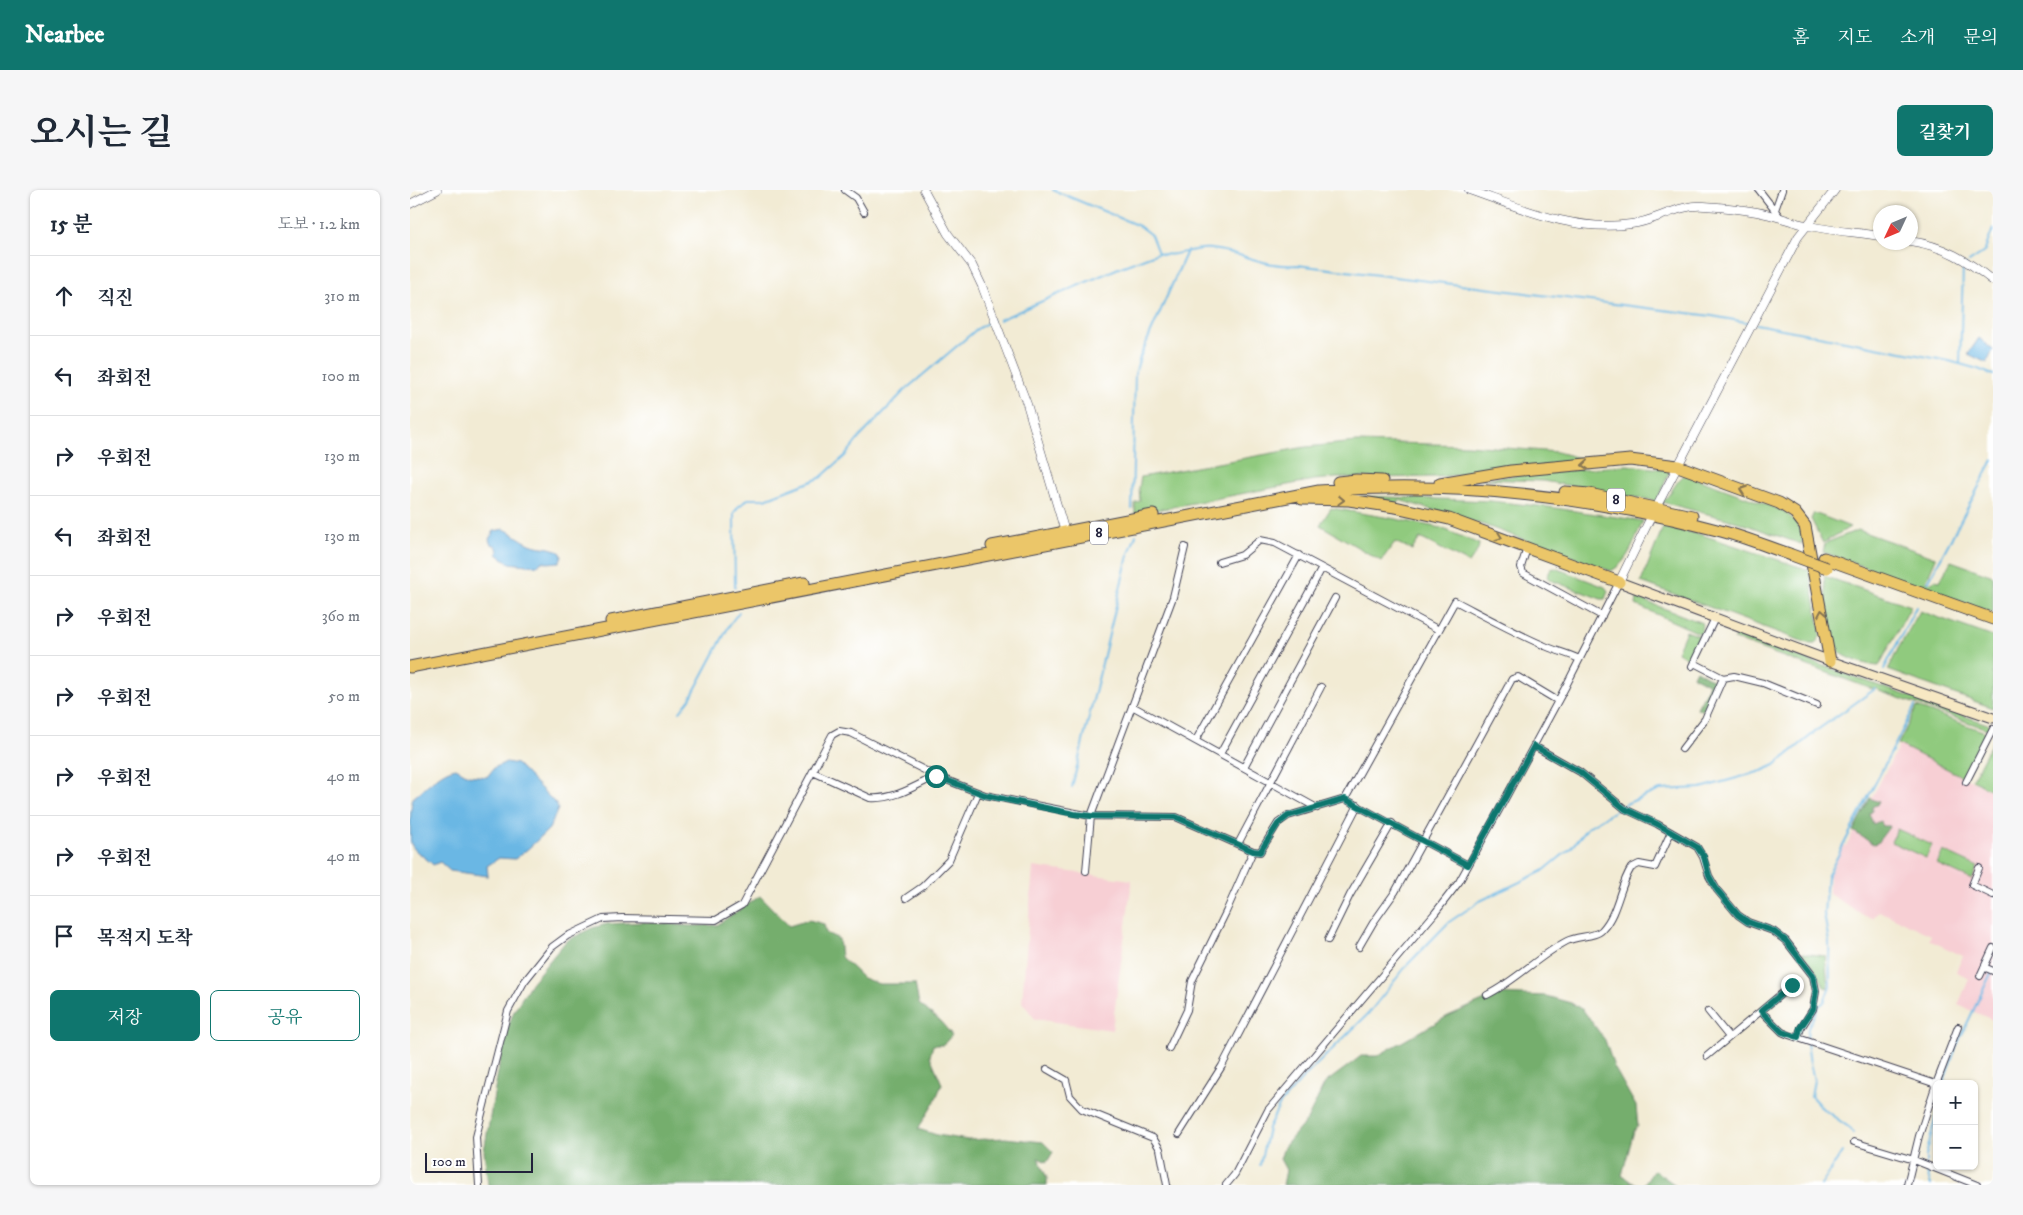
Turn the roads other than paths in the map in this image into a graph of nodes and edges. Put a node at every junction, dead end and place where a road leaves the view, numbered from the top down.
1 (438, 190) edge
2 (845, 190) edge
3 (924, 190) edge
4 (1469, 190) edge
5 (1759, 190) edge
6 (1782, 190) edge
7 (1835, 190) edge
8 (410, 204) edge
9 (1775, 210) junction
10 (864, 212) dead end
11 (1780, 217) junction
12 (1805, 225) junction
13 (1873, 235) edge
14 (1918, 242) edge
15 (1993, 281) edge
16 (1678, 466) junction
17 (1440, 483) junction
18 (1275, 498) junction
19 (1659, 502) dead end
20 (1650, 519) dead end
21 (1065, 532) junction
22 (1185, 547) dead end
23 (1528, 548) junction
24 (1788, 550) junction
25 (1299, 555) junction
26 (1219, 562) dead end
27 (1826, 563) junction
28 (1322, 568) junction
29 (1619, 582) junction
30 (1335, 598) dead end
31 (1602, 616) junction
32 (1715, 618) junction
33 (1993, 619) edge
34 (1993, 628) edge
35 (1439, 630) junction
36 (1579, 659) junction
37 (410, 660) edge
38 (1830, 661) junction
39 (410, 667) edge
40 (1723, 678) junction
41 (1322, 687) dead end
42 (1558, 701) junction
43 (1817, 705) dead end
44 (1132, 706) junction
45 (1993, 718) edge
46 (1993, 730) edge
47 (1196, 740) junction
48 (1534, 746) junction
49 (1682, 749) dead end
50 (1220, 754) junction
51 (1244, 766) junction
52 (813, 772) junction
53 (936, 776) junction
54 (1271, 781) junction
55 (1966, 782) dead end
56 (978, 793) junction
57 (1345, 799) junction
58 (1358, 806) junction
59 (1317, 808) junction
60 (1091, 816) junction
61 (1392, 824) junction
62 (1671, 832) junction
63 (1424, 841) junction
64 (1238, 844) junction
65 (1253, 851) junction
66 (1468, 865) junction
67 (1979, 868) dead end
68 (1086, 871) dead end
69 (1993, 895) edge
70 (906, 898) dead end
71 (1328, 940) dead end
72 (1359, 947) dead end
73 (1993, 948) edge
74 (1989, 969) edge
75 (1980, 976) dead end
76 (1792, 985) dead end
77 (1487, 994) dead end
78 (1708, 1011) dead end
79 (1761, 1011) junction
80 (1958, 1027) dead end
81 (1798, 1037) junction
82 (1730, 1038) junction
83 (1169, 1048) dead end
84 (1707, 1056) dead end
85 (1047, 1069) dead end
86 (1938, 1080) edge
87 (1933, 1083) edge
88 (1933, 1093) edge
89 (1179, 1134) dead end
90 (1854, 1142) dead end
91 (1914, 1160) junction
92 (479, 1185) edge
93 (1167, 1185) edge
94 (1226, 1185) edge
95 (1908, 1185) edge
96 (1977, 1185) edge

1 - 8 street
2 - 10 street
3 - 21 street
4 - 11 street
5 - 9 street
6 - 9 street
7 - 12 street
9 - 11 street
11 - 12 street
12 - 13 street
12 - 16 street
14 - 15 street
16 -> 17 highway
16 - 19 street
38 -> 16 highway
17 - 21 highway, 8
17 - 24 highway, 8
18 -> 23 highway
18 - 24 highway, 8
18 - 39 highway, 8
20 - 29 street
21 - 37 highway, 8
22 - 44 street
23 - 29 highway
23 - 31 street
24 - 27 highway, 8
25 - 26 street
25 - 28 street
25 - 47 street
27 - 33 highway, 8
27 - 34 highway, 8
28 - 35 street
28 - 50 street
29 - 31 street
29 - 32 main road
30 - 51 street
31 - 36 street
32 - 38 main road
32 - 40 street
35 - 36 street
35 - 57 street
36 - 42 street
38 - 45 main road
40 - 43 street
40 - 49 street
41 - 54 street
42 - 48 street
42 - 63 street
44 - 47 street
44 - 60 street
46 - 55 street
47 - 50 street
48 - 62 street
48 - 66 street
50 - 51 street
51 - 54 street
52 - 53 street
52 - 53 street
52 - 92 street
53 - 56 street
54 - 59 street
54 - 64 street
56 - 60 street
56 - 70 street
57 - 58 street
57 - 59 street
58 - 61 street
58 - 89 street
59 - 65 street
60 - 64 street
60 - 68 street
61 - 63 street
61 - 71 street
62 - 77 street
62 - 81 street
63 - 66 street
63 - 72 street
64 - 65 street
65 - 83 street
66 - 94 street
67 - 69 street
73 - 74 street
74 - 75 street
76 - 79 street
78 - 82 street
79 - 81 street
79 - 82 street
80 - 86 street
81 - 87 street
82 - 84 street
85 - 93 street
88 - 91 street
90 - 91 street
91 - 95 street
91 - 96 street

